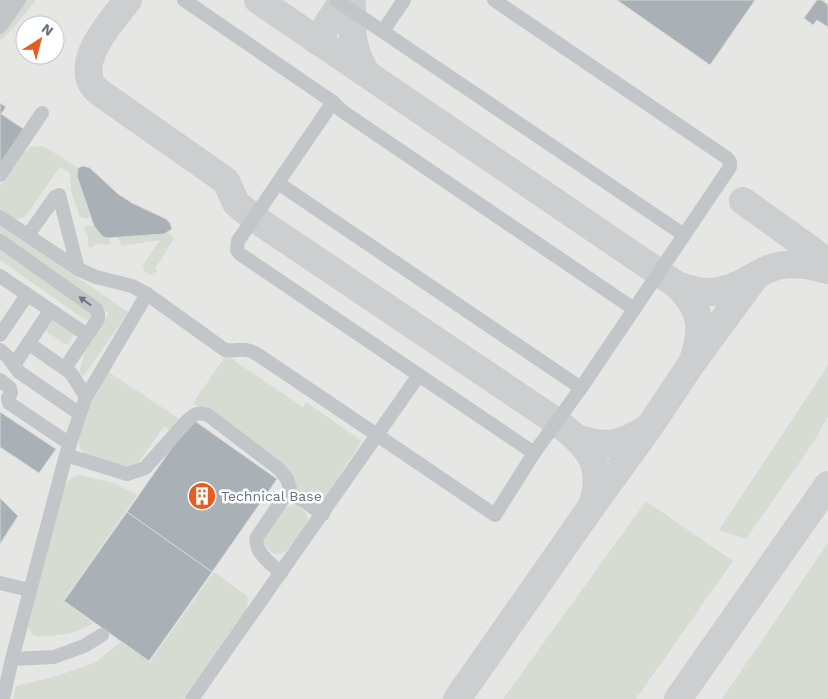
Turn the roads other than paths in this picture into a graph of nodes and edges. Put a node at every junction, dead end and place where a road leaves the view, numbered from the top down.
1 (184, 0) edge
2 (336, 0) edge
3 (404, 0) edge
4 (494, 0) edge
5 (16, 1) edge
6 (0, 14) edge
7 (0, 27) edge
8 (383, 32) junction
9 (333, 102) junction
10 (42, 113) dead end
11 (0, 175) edge
12 (278, 183) junction
13 (0, 217) edge
14 (28, 235) junction
15 (684, 235) junction
16 (0, 241) edge
17 (78, 269) junction
18 (2, 281) edge
19 (147, 294) junction
20 (28, 295) junction
21 (634, 309) junction
22 (50, 311) junction
23 (0, 335) edge
24 (87, 335) junction
25 (28, 343) junction
26 (0, 350) edge
27 (14, 365) junction
28 (64, 368) junction
29 (419, 376) junction
30 (0, 380) edge
31 (581, 388) junction
32 (86, 397) junction
33 (80, 414) junction
34 (377, 435) junction
35 (68, 450) junction
36 (534, 453) junction
37 (292, 495) junction
38 (323, 514) junction
39 (281, 573) junction
40 (0, 583) edge
41 (30, 590) junction
42 (102, 634) dead end
43 (12, 659) junction
44 (2, 699) edge
45 (192, 699) edge

1 - 9 lane
2 - 8 lane
3 - 8 lane
4 - 15 lane
5 - 6 lane
5 - 7 lane
8 - 15 lane
9 - 12 lane
9 - 21 lane
10 - 11 lane
12 - 29 lane
12 - 31 lane
13 - 14 lane
14 - 17 lane
14 - 17 lane
15 - 21 lane
24 -> 16 lane
17 - 19 lane
18 - 20 lane
19 - 32 lane
19 - 34 lane
20 - 22 lane
20 - 23 lane
21 - 31 lane
22 - 24 lane
22 - 25 lane
24 - 28 lane
25 - 27 lane
25 - 28 lane
26 - 27 lane
27 - 33 lane
28 - 32 lane
29 - 34 lane
29 - 36 lane
30 - 35 lane
31 - 36 lane
32 - 33 lane
33 - 35 lane
34 - 36 lane
34 - 38 lane
35 - 37 lane
35 - 41 lane
37 - 38 lane
37 - 39 lane
38 - 39 lane
39 - 45 lane
40 - 41 lane
41 - 43 lane
42 - 43 lane
43 - 44 lane

